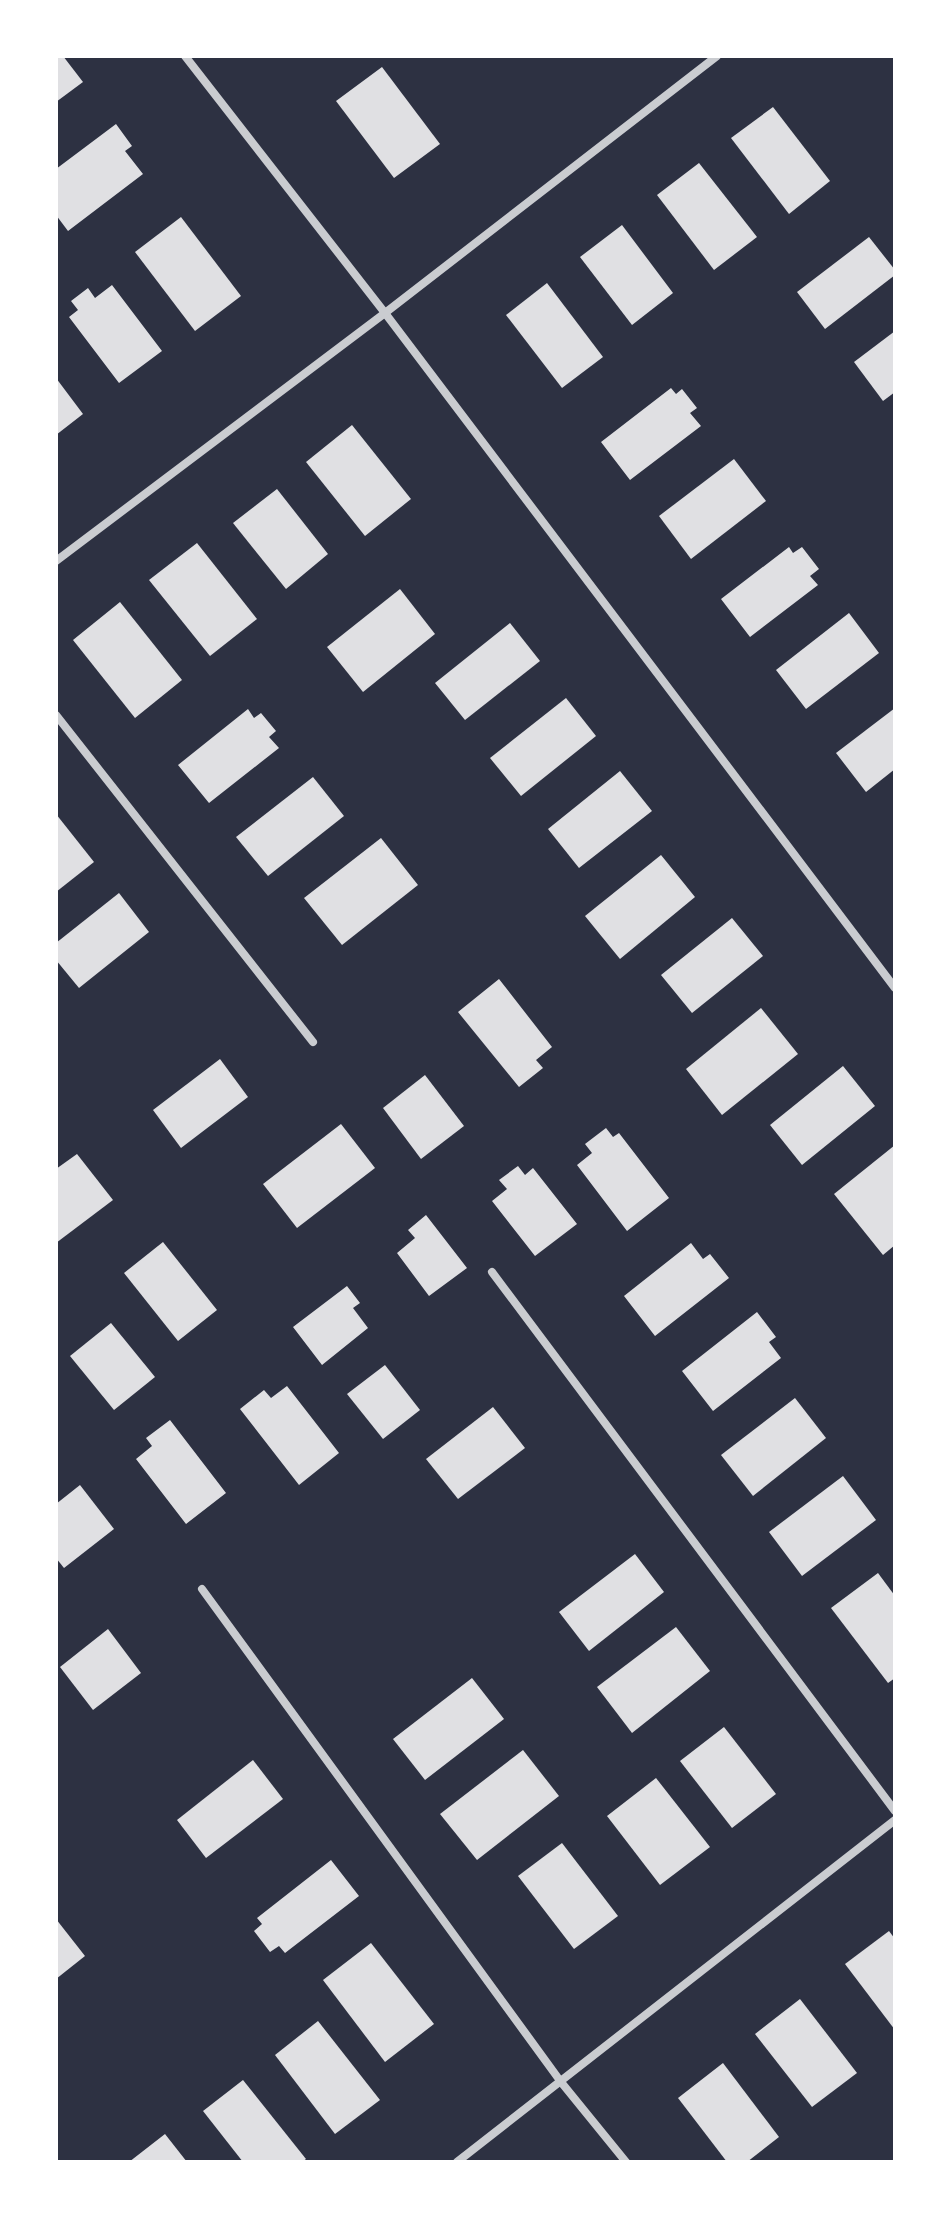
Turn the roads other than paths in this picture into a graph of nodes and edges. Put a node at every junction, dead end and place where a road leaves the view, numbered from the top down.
1 (185, 56) edge
2 (717, 56) edge
3 (385, 313) junction
4 (56, 561) edge
5 (56, 715) edge
6 (895, 988) edge
7 (313, 1042) dead end
8 (492, 1272) dead end
9 (202, 1589) dead end
10 (895, 1811) edge
11 (895, 1820) edge
12 (561, 2082) junction
13 (457, 2162) edge
14 (626, 2162) edge

1 - 3 street
2 - 3 street
3 - 4 street
3 - 6 street
5 - 7 street
8 - 10 street
9 - 12 street
11 - 12 street
12 - 13 street
12 - 14 street

